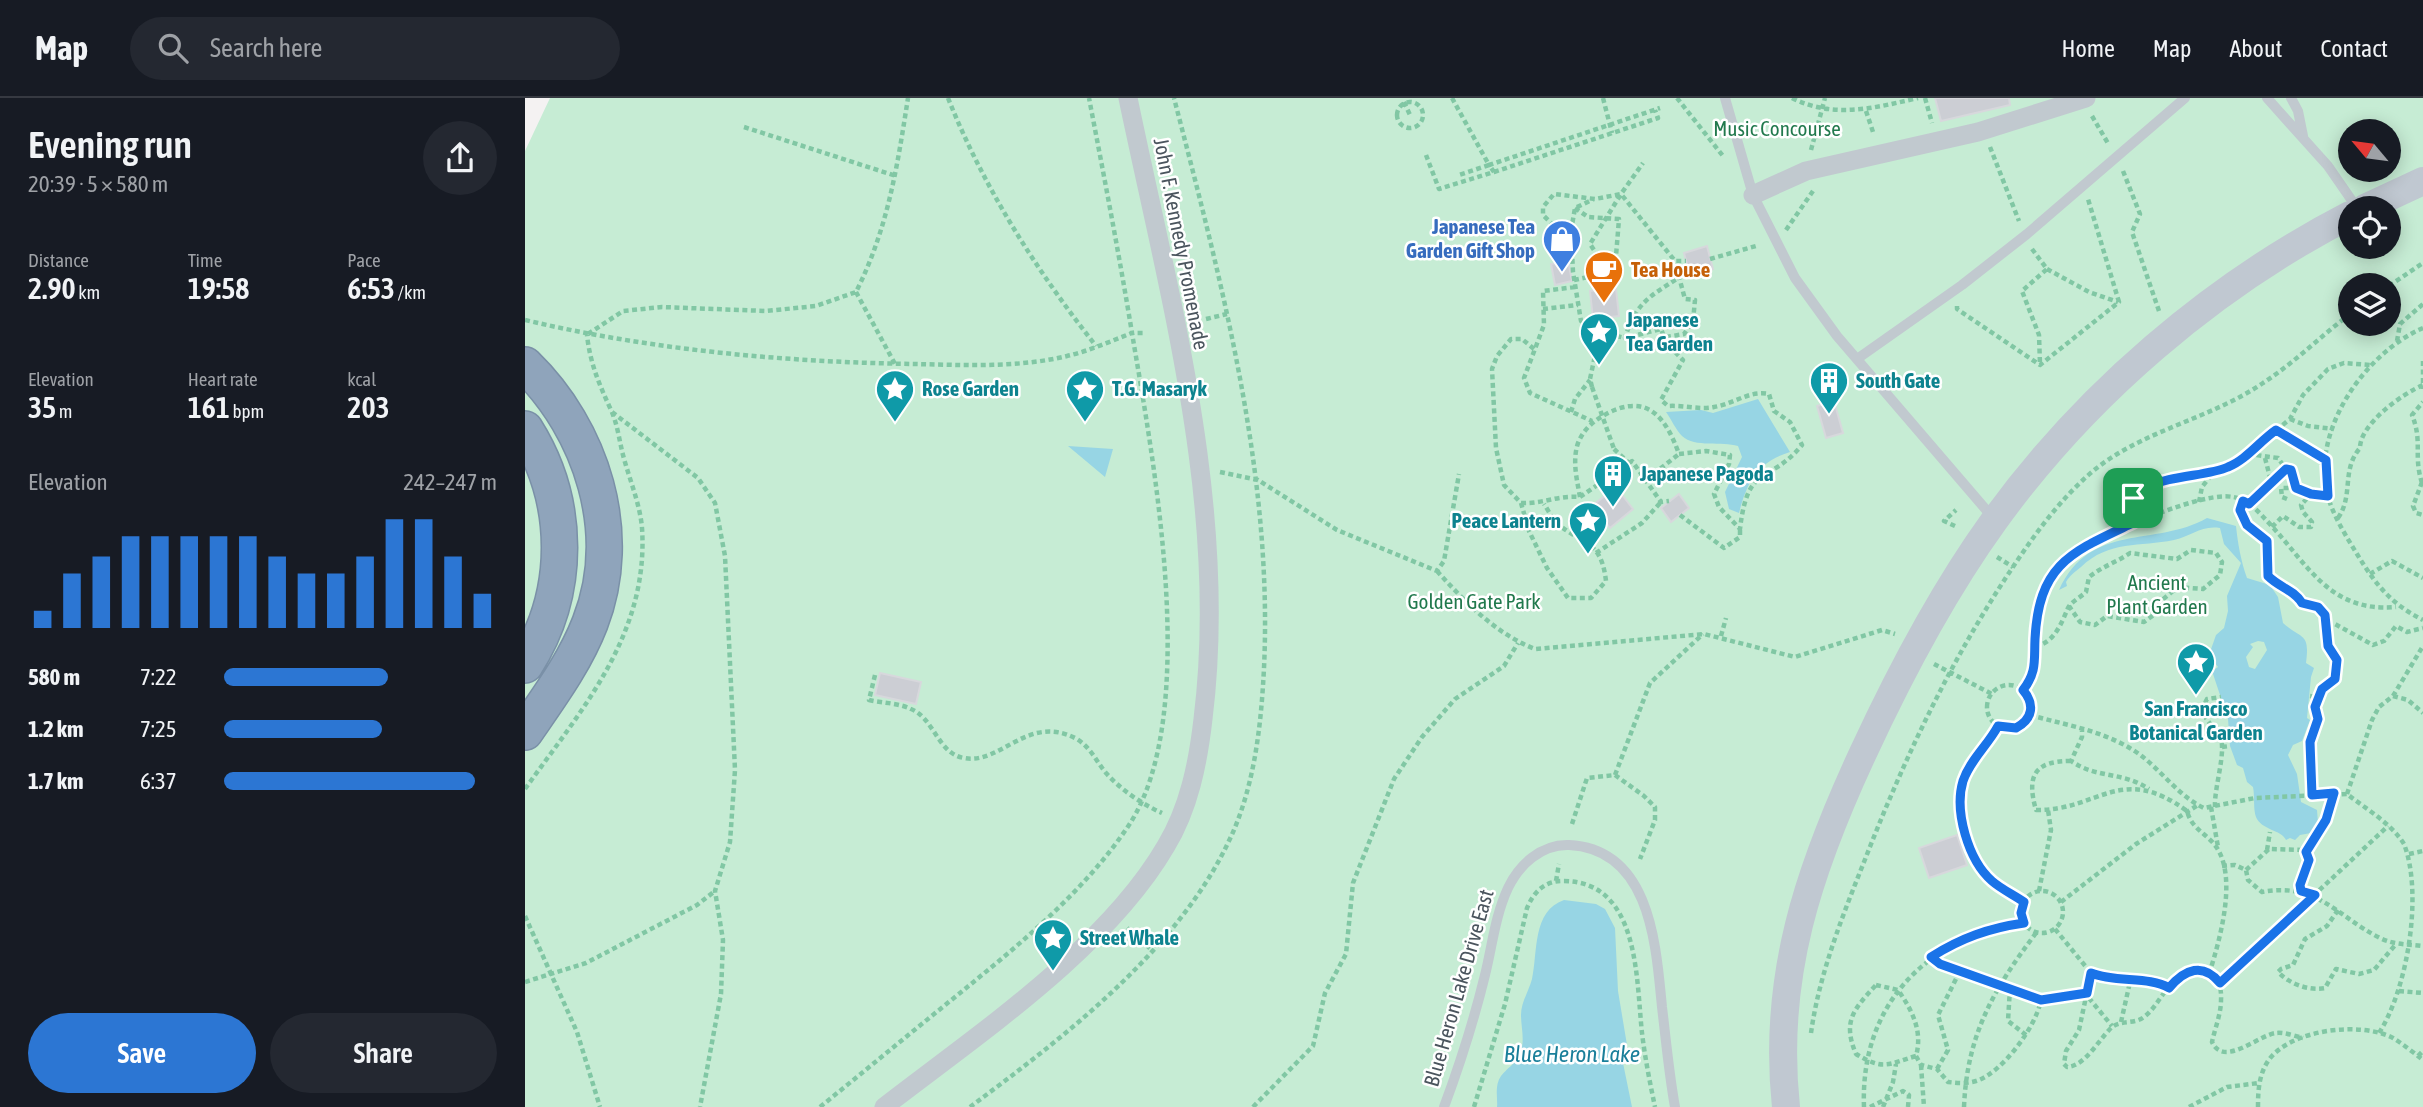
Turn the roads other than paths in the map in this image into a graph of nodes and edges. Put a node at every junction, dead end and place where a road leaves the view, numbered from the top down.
1 (1128, 98) edge
2 (1725, 98) edge
3 (2185, 98) edge
4 (2267, 98) edge
5 (2291, 98) edge
6 (2083, 99) edge
7 (2304, 137) junction
8 (2423, 181) edge
9 (1753, 195) junction
10 (2348, 196) edge
11 (2391, 196) edge
12 (2338, 222) edge
13 (1857, 359) junction
14 (525, 365) edge
15 (525, 429) edge
16 (1995, 520) junction
17 (525, 665) edge
18 (525, 732) edge
19 (884, 1107) edge
20 (1444, 1107) edge
21 (1675, 1107) edge
22 (1786, 1107) edge

1 - 19 street, John F. Kennedy Promenade
2 - 9 lane
3 - 13 lane
4 - 7 lane
5 - 7 lane
6 - 9 street
7 - 10 lane
8 - 11 street
9 - 13 lane
12 - 16 street
13 - 16 lane
14 - 18 highway
15 - 17 highway
16 - 22 street
20 - 21 lane, Blue Heron Lake Drive East

